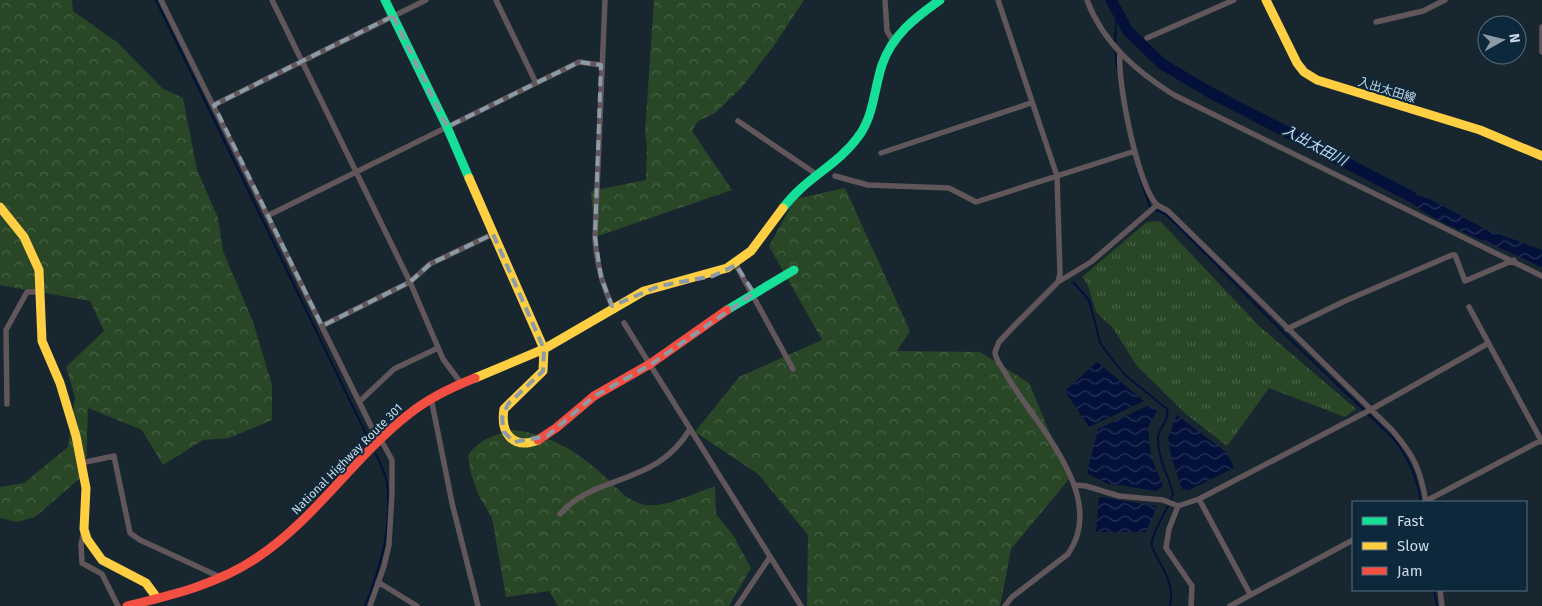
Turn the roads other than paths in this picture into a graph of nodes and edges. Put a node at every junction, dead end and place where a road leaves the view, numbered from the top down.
1 (161, 0) edge
2 (272, 0) edge
3 (385, 0) edge
4 (426, 0) edge
5 (496, 0) edge
6 (605, 0) edge
7 (885, 0) edge
8 (940, 0) edge
9 (998, 0) edge
10 (1086, 0) edge
11 (1234, 0) edge
12 (1266, 0) edge
13 (1445, 0) edge
14 (1432, 3) edge
15 (393, 16) junction
16 (1376, 22) dead end
17 (1542, 27) edge
18 (1147, 38) dead end
19 (893, 41) junction
20 (1542, 52) edge
21 (1120, 54) junction
22 (302, 61) junction
23 (602, 66) junction
24 (536, 83) junction
25 (1031, 103) junction
26 (214, 105) junction
27 (738, 122) dead end
28 (447, 127) junction
29 (1135, 151) junction
30 (881, 153) dead end
31 (1542, 156) edge
32 (356, 171) junction
33 (816, 174) junction
34 (835, 176) dead end
35 (1057, 176) junction
36 (1157, 205) junction
37 (0, 207) edge
38 (268, 216) junction
39 (493, 234) junction
40 (1514, 260) junction
41 (736, 265) junction
42 (794, 270) dead end
43 (1542, 276) edge
44 (410, 282) junction
45 (1058, 282) junction
46 (41, 292) junction
47 (754, 294) junction
48 (612, 306) junction
49 (1468, 308) dead end
50 (624, 322) dead end
51 (322, 326) junction
52 (1287, 329) junction
53 (1487, 344) junction
54 (438, 348) junction
55 (544, 349) junction
56 (650, 365) junction
57 (793, 369) dead end
58 (461, 383) junction
59 (431, 398) junction
60 (359, 402) junction
61 (6, 404) dead end
62 (1372, 409) junction
63 (690, 429) junction
64 (381, 440) junction
65 (1542, 441) edge
66 (81, 463) junction
67 (1075, 485) junction
68 (1200, 499) junction
69 (1425, 501) edge
70 (1427, 501) edge
71 (1178, 506) junction
72 (560, 514) dead end
73 (84, 529) junction
74 (1352, 541) edge
75 (770, 557) junction
76 (222, 578) junction
77 (378, 582) junction
78 (1440, 591) edge
79 (1250, 594) junction
80 (157, 598) junction
81 (118, 606) edge
82 (127, 606) edge
83 (370, 606) edge
84 (417, 606) edge
85 (478, 606) edge
86 (737, 606) edge
87 (801, 606) edge
88 (1005, 606) edge
89 (1191, 606) edge
90 (1230, 606) edge
91 (1442, 606) edge

1 - 26 street
2 - 22 street
3 - 15 main road
4 - 15 street
5 - 24 street
6 - 23 street
7 - 19 street
8 - 19 main road, National Highway Route 301
9 - 25 street
10 - 21 street
11 - 18 street
12 - 31 main road, 入出太田線
13 - 14 street
14 - 16 street
15 - 22 street
15 - 28 main road
17 - 20 street
19 - 33 main road, National Highway Route 301
21 - 29 street
21 - 40 street
22 - 26 street
22 - 32 street
23 - 24 street
23 - 48 street
24 - 28 street
25 - 30 street
25 - 35 street
26 - 38 street
27 - 33 street
28 - 32 street
28 - 39 main road
29 - 35 street
29 - 36 street
32 - 38 street
32 - 44 street
33 - 41 main road, National Highway Route 301
34 - 35 street
35 - 45 street
36 - 45 street
36 - 52 street
37 - 46 main road
38 - 51 street
39 - 44 street
39 - 55 main road
40 - 43 street
40 - 52 street
41 - 47 street
41 - 48 main road, National Highway Route 301
42 - 47 main road
44 - 51 street
44 - 54 street
45 - 67 street
46 - 61 street
46 - 66 main road
47 - 56 main road
47 - 57 street
48 - 55 main road, National Highway Route 301
49 - 53 street
50 - 56 street
51 - 60 street
52 - 62 street
53 - 62 street
53 - 65 street
54 - 58 street
54 - 60 street
55 - 56 main road
55 - 58 main road, National Highway Route 301
56 - 63 street
58 - 59 main road, National Highway Route 301
59 - 64 main road, National Highway Route 301
59 - 85 street
60 - 64 street
62 - 68 street
62 - 69 street
63 - 72 street
63 - 75 street
64 - 76 main road, National Highway Route 301
64 - 77 street
65 - 70 street
66 - 73 main road
66 - 76 street
67 - 71 street
67 - 88 street
68 - 71 street
68 - 79 street
71 - 89 street
73 - 80 main road
73 - 81 street
74 - 79 street
75 - 86 street
75 - 87 street
76 - 80 main road, National Highway Route 301
77 - 83 street
77 - 84 street
78 - 91 street
79 - 90 street
80 - 82 main road, National Highway Route 301

